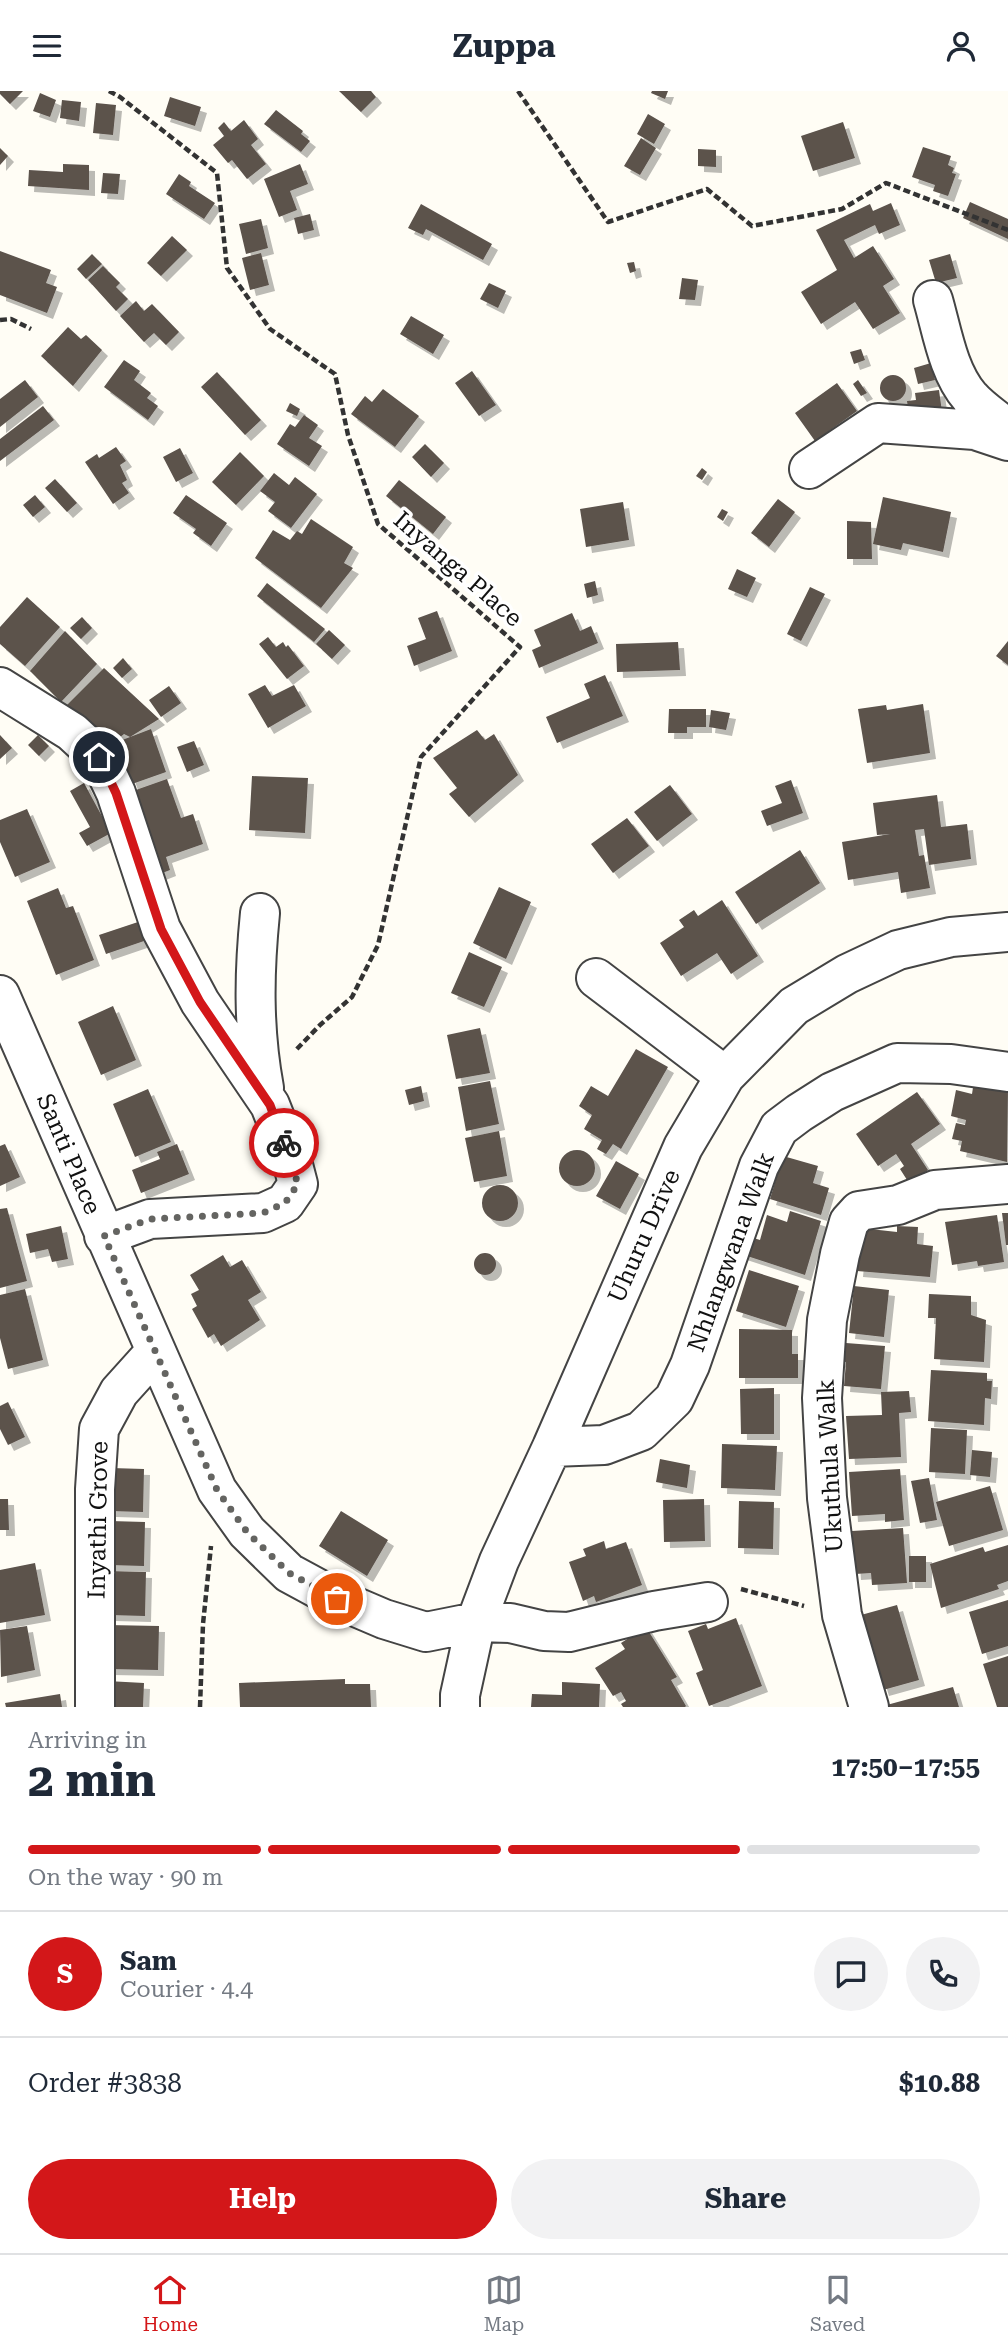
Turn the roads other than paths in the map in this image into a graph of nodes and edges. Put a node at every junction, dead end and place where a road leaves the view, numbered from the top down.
1 (933, 300) dead end
2 (1008, 429) edge
3 (1008, 441) edge
4 (808, 469) dead end
5 (0, 687) edge
6 (260, 913) dead end
7 (1008, 932) edge
8 (596, 978) dead end
9 (0, 995) edge
10 (1008, 1072) edge
11 (725, 1076) junction
12 (266, 1098) junction
13 (1008, 1184) edge
14 (104, 1236) junction
15 (155, 1352) junction
16 (552, 1447) junction
17 (708, 1602) road end
18 (475, 1622) junction
19 (95, 1707) edge
20 (460, 1707) edge
21 (869, 1707) edge

1 - 2 street
3 - 4 street
5 - 12 street
6 - 12 street
7 - 11 street, Uhuru Drive
8 - 11 street
9 - 14 street, Santi Place
10 - 16 street, Nhlangwana Walk
11 - 16 street, Uhuru Drive
12 - 14 street
13 - 21 street, Ukuthula Walk
14 - 15 street, Santi Place
15 - 18 street, Santi Place
15 - 19 street, Inyathi Grove
16 - 18 street, Uhuru Drive
17 - 18 street, Santi Place
18 - 20 street, Uhuru Drive

